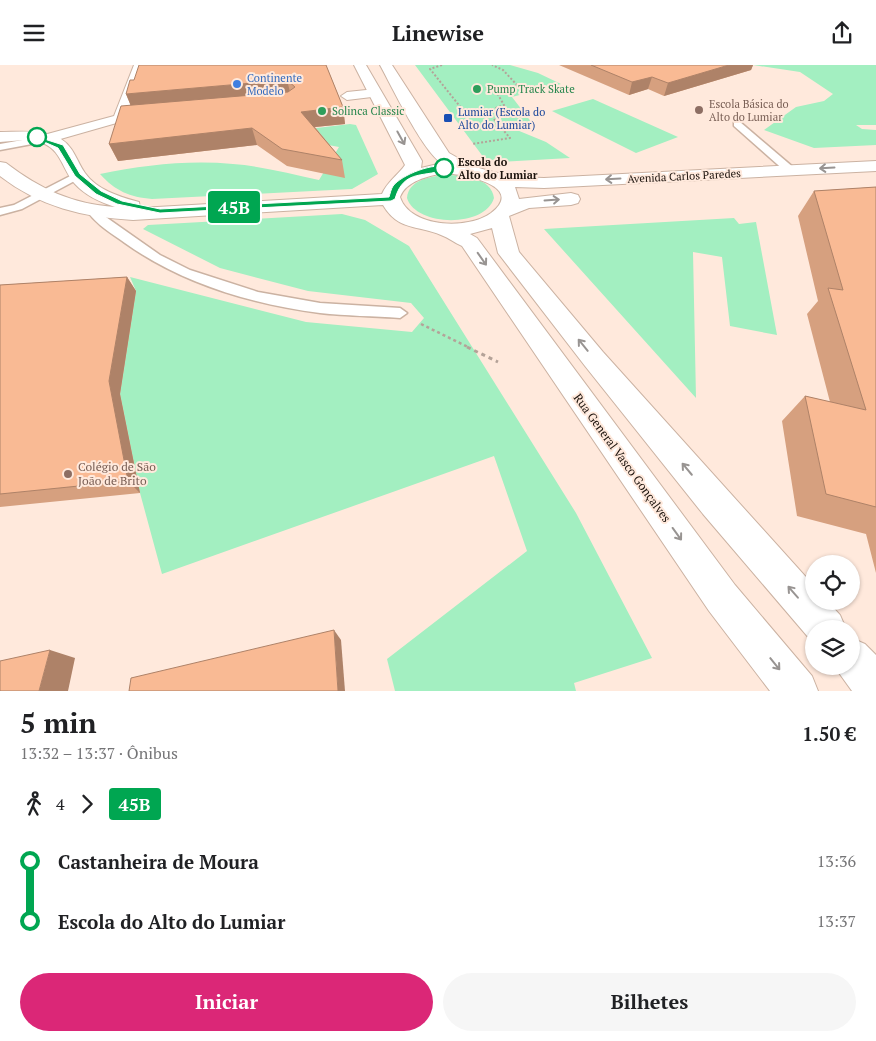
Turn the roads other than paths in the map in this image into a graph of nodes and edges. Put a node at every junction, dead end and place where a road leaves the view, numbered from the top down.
1 (139, 65) edge
2 (360, 65) edge
3 (386, 65) edge
4 (376, 93) junction
5 (347, 96) dead end
6 (166, 114) edge
7 (119, 118) junction
8 (737, 124) dead end
9 (0, 137) edge
10 (45, 139) junction
11 (0, 147) edge
12 (876, 166) edge
13 (0, 167) edge
14 (465, 169) junction
15 (790, 170) junction
16 (78, 175) junction
17 (406, 177) junction
18 (493, 177) junction
19 (876, 183) edge
20 (39, 195) junction
21 (391, 199) junction
22 (94, 211) junction
23 (160, 211) junction
24 (0, 212) edge
25 (502, 214) junction
26 (445, 229) junction
27 (400, 313) road end
28 (818, 620) edge
29 (860, 668) edge
30 (876, 686) edge
31 (797, 691) edge

1 - 7 street
2 - 4 street
3 - 14 street
4 - 5 street
4 -> 17 street
6 - 7 street
7 - 10 street
8 - 15 lane
9 - 10 street
10 - 11 lane
10 - 16 street
12 -> 15 street, Avenida Carlos Paredes
13 - 20 street
14 - 17 street
14 - 18 street, Avenida Carlos Paredes
15 -> 18 street, Avenida Carlos Paredes
16 - 20 lane
16 - 23 street
17 - 21 street
18 - 25 street
25 -> 19 street, Avenida Carlos Paredes
20 - 22 street
20 - 24 lane
21 - 23 street
21 - 26 street
22 - 23 street
22 - 27 lane
25 - 26 street, Avenida Carlos Paredes
28 -> 25 street
26 -> 31 street, Rua General Vasco Gonçalves
29 - 30 street

